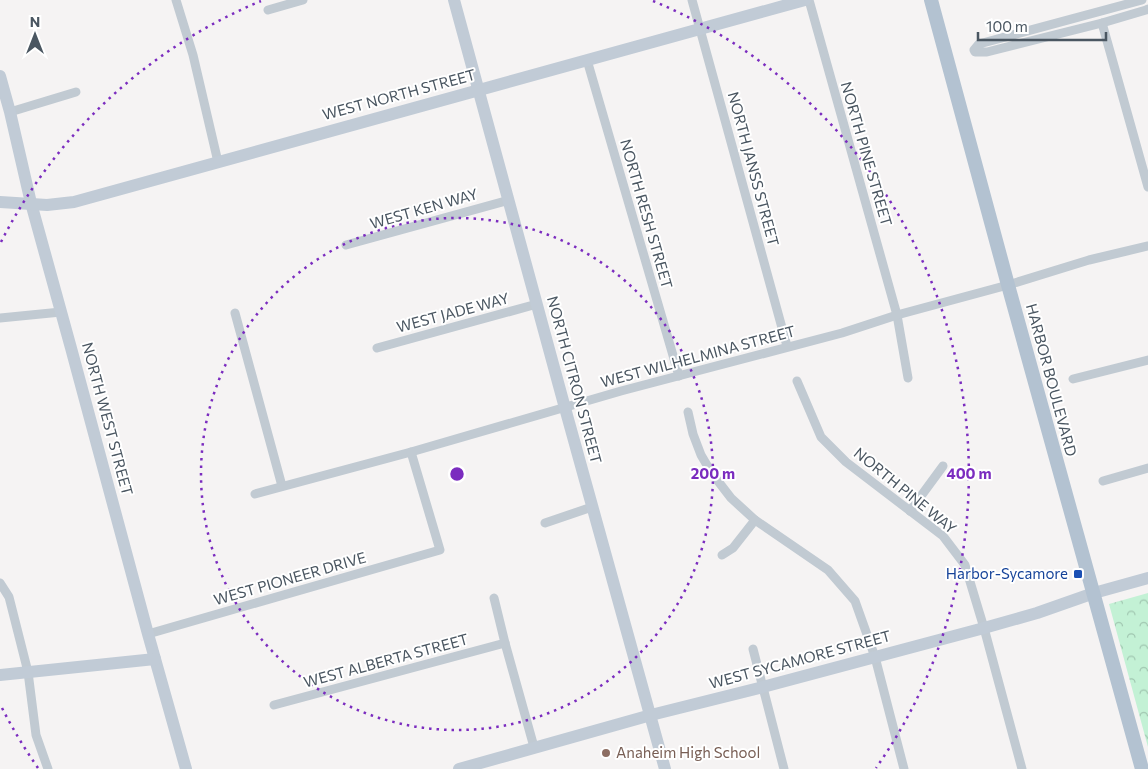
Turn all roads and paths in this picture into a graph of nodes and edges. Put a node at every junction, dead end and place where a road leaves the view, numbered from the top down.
1 (176, 0) edge
2 (303, 0) edge
3 (454, 0) edge
4 (692, 0) edge
5 (805, 0) edge
6 (809, 0) edge
7 (932, 0) edge
8 (1143, 0) edge
9 (1148, 1) edge
10 (1148, 9) edge
11 (268, 10) dead end
12 (1102, 23) junction
13 (700, 29) junction
14 (587, 60) junction
15 (0, 76) edge
16 (479, 90) junction
17 (76, 92) dead end
18 (10, 112) junction
19 (218, 162) junction
20 (1148, 187) edge
21 (509, 200) junction
22 (0, 202) edge
23 (31, 204) junction
24 (346, 244) dead end
25 (1148, 246) edge
26 (1008, 285) junction
27 (537, 304) junction
28 (61, 312) junction
29 (235, 314) dead end
30 (898, 316) junction
31 (0, 318) edge
32 (787, 346) junction
33 (377, 348) dead end
34 (1148, 360) edge
35 (679, 376) junction
36 (908, 378) dead end
37 (1073, 379) dead end
38 (797, 381) dead end
39 (565, 408) junction
40 (688, 412) dead end
41 (411, 452) junction
42 (943, 466) dead end
43 (1148, 468) edge
44 (1104, 481) dead end
45 (282, 486) junction
46 (255, 494) dead end
47 (592, 507) junction
48 (910, 511) junction
49 (755, 520) junction
50 (545, 523) dead end
51 (722, 555) dead end
52 (1148, 578) edge
53 (0, 583) edge
54 (1094, 593) junction
55 (494, 598) dead end
56 (984, 628) junction
57 (148, 634) junction
58 (505, 643) junction
59 (753, 649) dead end
60 (875, 657) junction
61 (155, 659) junction
62 (28, 672) junction
63 (0, 675) edge
64 (762, 687) junction
65 (274, 706) dead end
66 (650, 715) junction
67 (534, 747) junction
68 (48, 769) edge
69 (186, 769) edge
70 (459, 769) edge
71 (665, 769) edge
72 (784, 769) edge
73 (904, 769) edge
74 (1022, 769) edge
75 (1142, 769) edge

1 - 19 street
2 - 11 street
3 - 16 street, NORTH CITRON STREET
4 - 13 street, NORTH JANSS STREET
5 - 13 street, WEST NORTH STREET
6 - 30 street, NORTH PINE STREET
7 - 26 main road, HARBOR BOULEVARD
8 - 9 street
8 - 12 street
10 - 12 street
12 - 20 street
13 - 14 street, WEST NORTH STREET
13 - 32 street, NORTH JANSS STREET
14 - 16 street, WEST NORTH STREET
14 - 35 street, NORTH RESH STREET
15 - 18 street, NORTH WEST STREET
16 - 19 street, WEST NORTH STREET
16 - 21 street, NORTH CITRON STREET
17 - 18 street
18 - 23 street, NORTH WEST STREET
19 - 23 street, WEST NORTH STREET
21 - 24 street, WEST KEN WAY
21 - 27 street, NORTH CITRON STREET
22 - 23 street, WEST NORTH STREET
23 - 28 street, NORTH WEST STREET
25 - 26 street, WEST WILHELMINA STREET
26 - 30 street, WEST WILHELMINA STREET
26 - 54 main road, HARBOR BOULEVARD
27 - 33 street, WEST JADE WAY
27 - 39 street, NORTH CITRON STREET
28 - 31 street
28 - 57 street, NORTH WEST STREET
29 - 45 street
30 - 32 street, WEST WILHELMINA STREET
30 - 36 street, NORTH PINE STREET
32 - 35 street, WEST WILHELMINA STREET
34 - 37 street
35 - 39 street, WEST WILHELMINA STREET
38 - 48 street, NORTH PINE WAY
39 - 41 street, WEST WILHELMINA STREET
39 - 47 street, NORTH CITRON STREET
40 - 49 street
41 - 45 street, WEST WILHELMINA STREET
41 - 57 street, WEST PIONEER DRIVE
42 - 48 street
43 - 44 street
45 - 46 street, WEST WILHELMINA STREET
47 - 50 street
47 - 66 street, NORTH CITRON STREET
48 - 56 street, NORTH PINE WAY
49 - 51 street
49 - 60 street
52 - 54 street, WEST SYCAMORE STREET
53 - 62 street
54 - 56 street, WEST SYCAMORE STREET
54 - 75 main road, HARBOR BOULEVARD
55 - 58 street
56 - 60 street, WEST SYCAMORE STREET
56 - 74 street
57 - 61 street, NORTH WEST STREET
58 - 65 street, WEST ALBERTA STREET
58 - 67 street
59 - 64 street
60 - 64 street, WEST SYCAMORE STREET
60 - 73 street
61 - 62 street
61 - 69 street, NORTH WEST STREET
62 - 63 street
62 - 68 street
64 - 66 street, WEST SYCAMORE STREET
64 - 72 street
66 - 67 street, WEST SYCAMORE STREET
66 - 71 street, NORTH CITRON STREET
67 - 70 street, WEST SYCAMORE STREET

